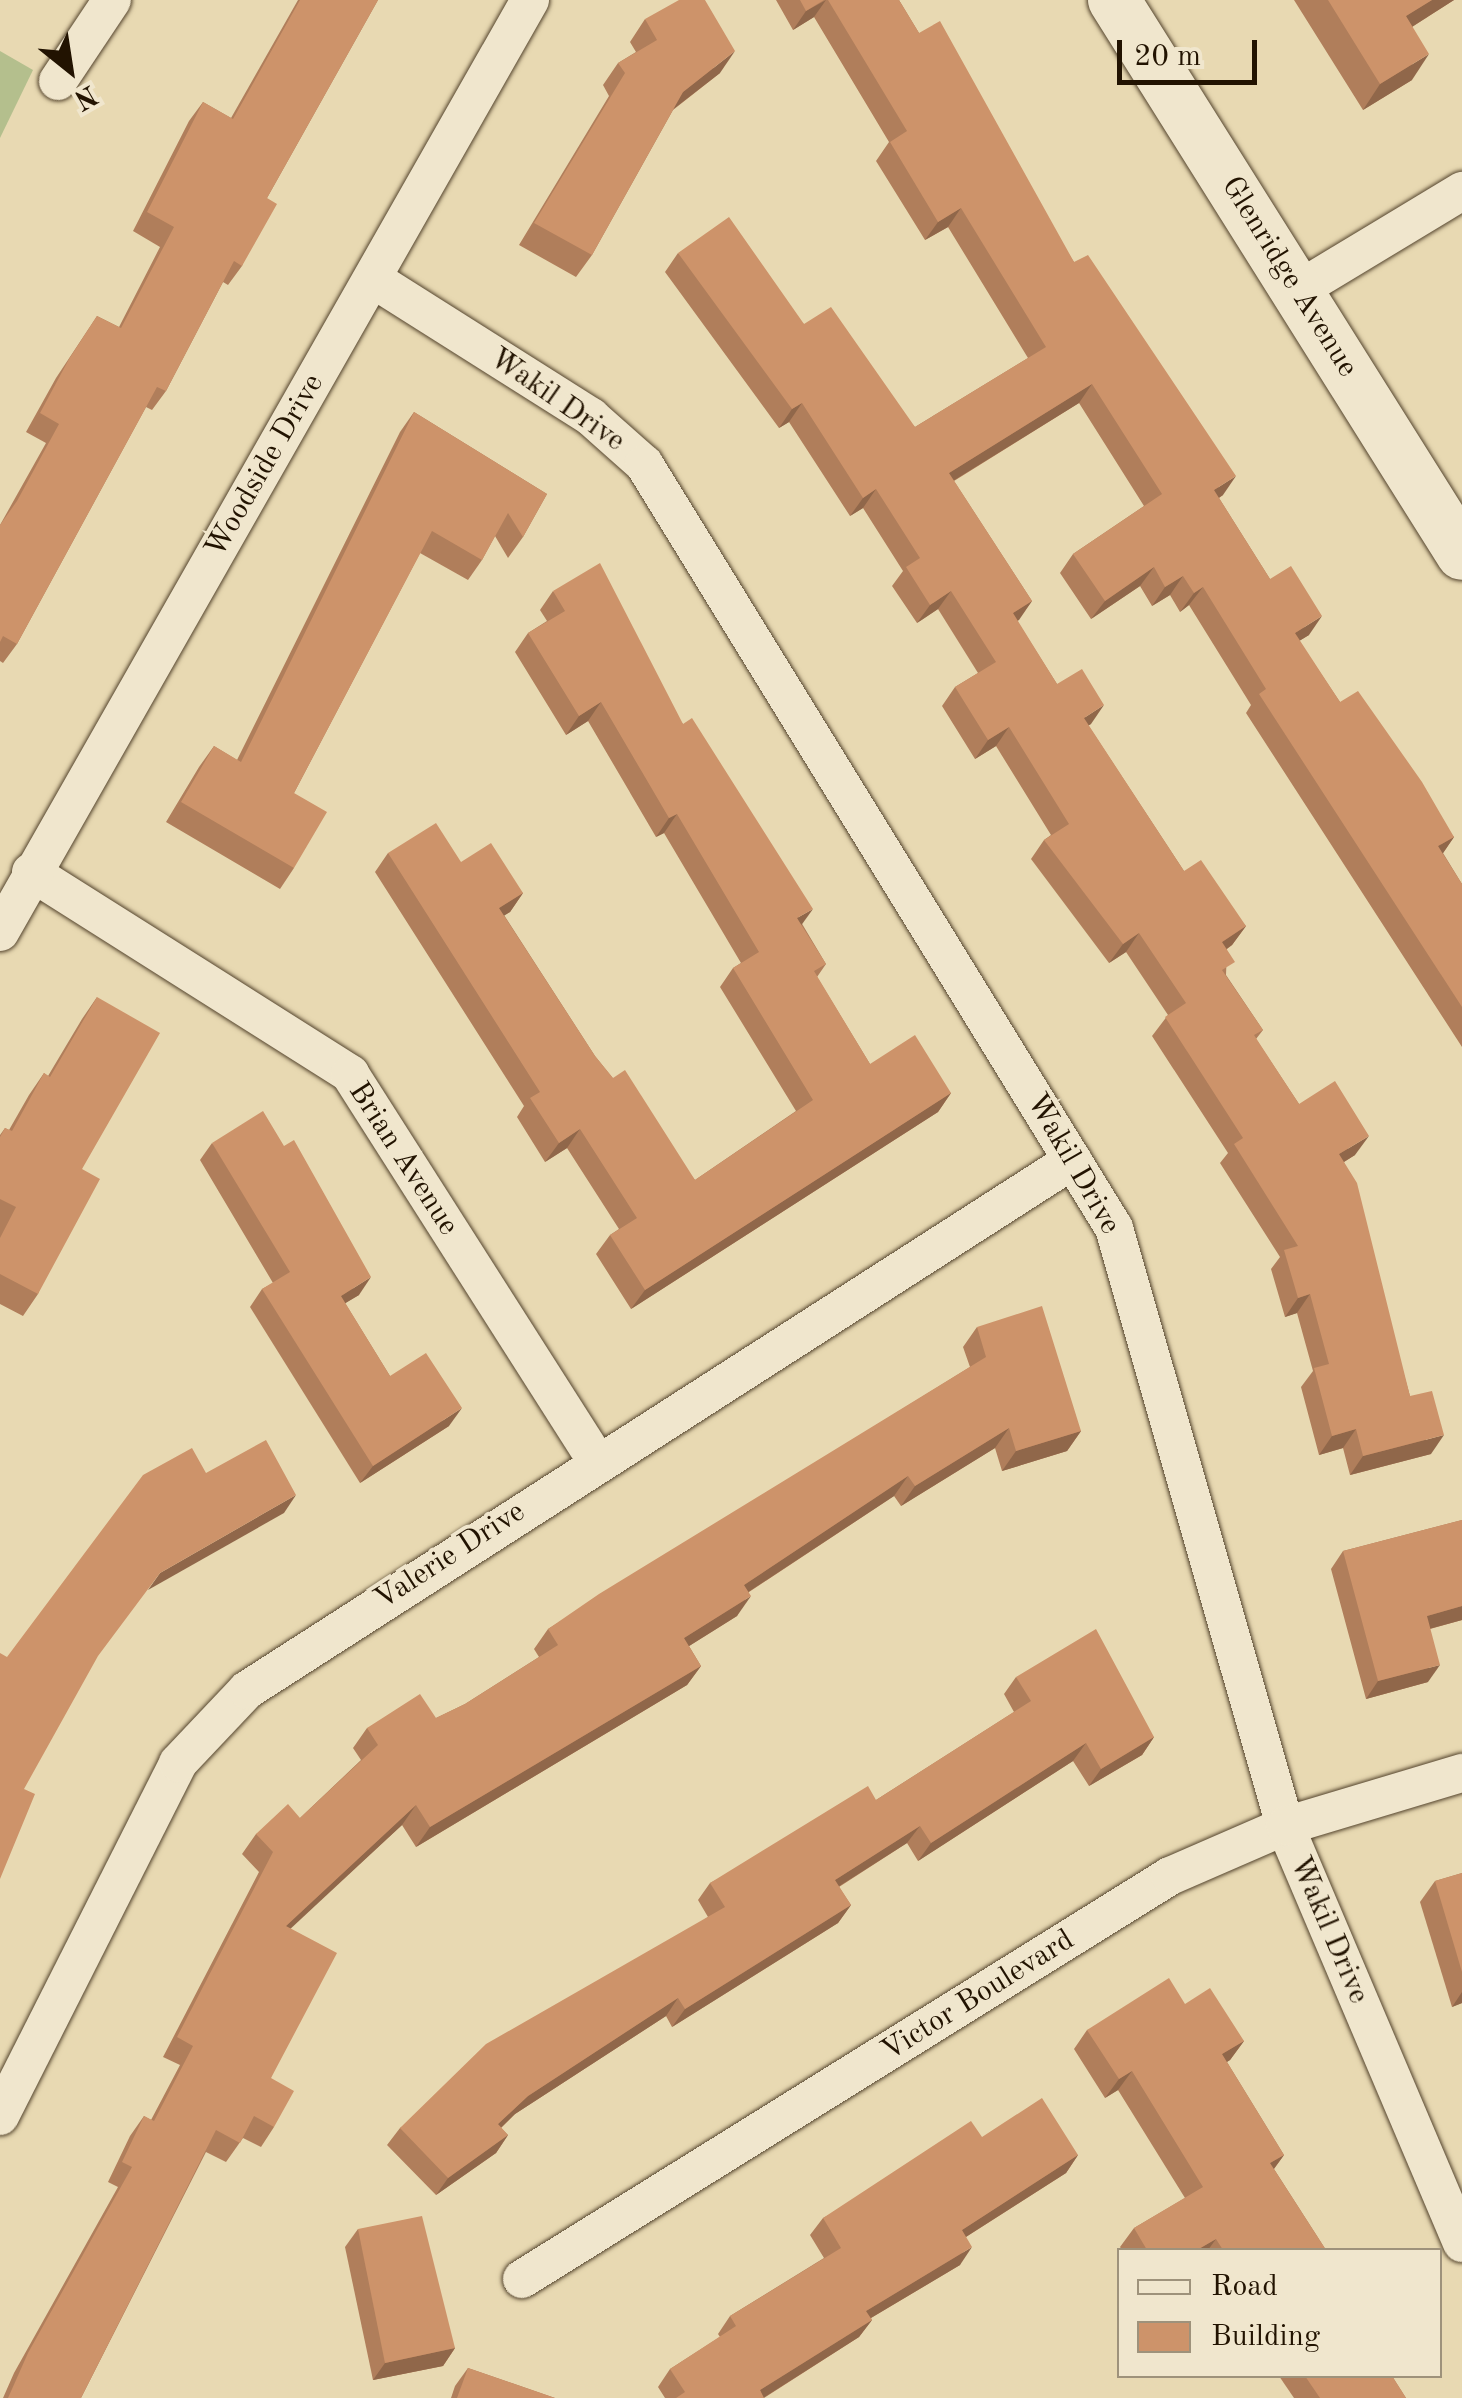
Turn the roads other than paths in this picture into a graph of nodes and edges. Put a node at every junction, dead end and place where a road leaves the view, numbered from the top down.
1 (112, 0) edge
2 (530, 0) edge
3 (1114, 0) edge
4 (58, 81) dead end
5 (1462, 192) edge
6 (373, 280) junction
7 (1298, 290) junction
8 (1462, 554) edge
9 (32, 872) junction
10 (0, 932) edge
11 (1074, 1160) junction
12 (596, 1460) junction
13 (1462, 1773) edge
14 (1285, 1826) junction
15 (0, 2116) edge
16 (1462, 2243) edge
17 (522, 2278) dead end

1 - 4 street
2 - 6 street, Woodside Drive
3 - 7 main road, Glenridge Avenue
5 - 7 street
6 - 9 street, Woodside Drive
6 - 11 street, Wakil Drive
7 - 8 main road, Glenridge Avenue
9 - 10 street, Woodside Drive
9 - 12 street, Brian Avenue
11 - 12 street, Valerie Drive
11 - 14 street, Wakil Drive
12 - 15 street, Valerie Drive
13 - 14 street, Victor Boulevard
14 - 16 street, Wakil Drive
14 - 17 street, Victor Boulevard

